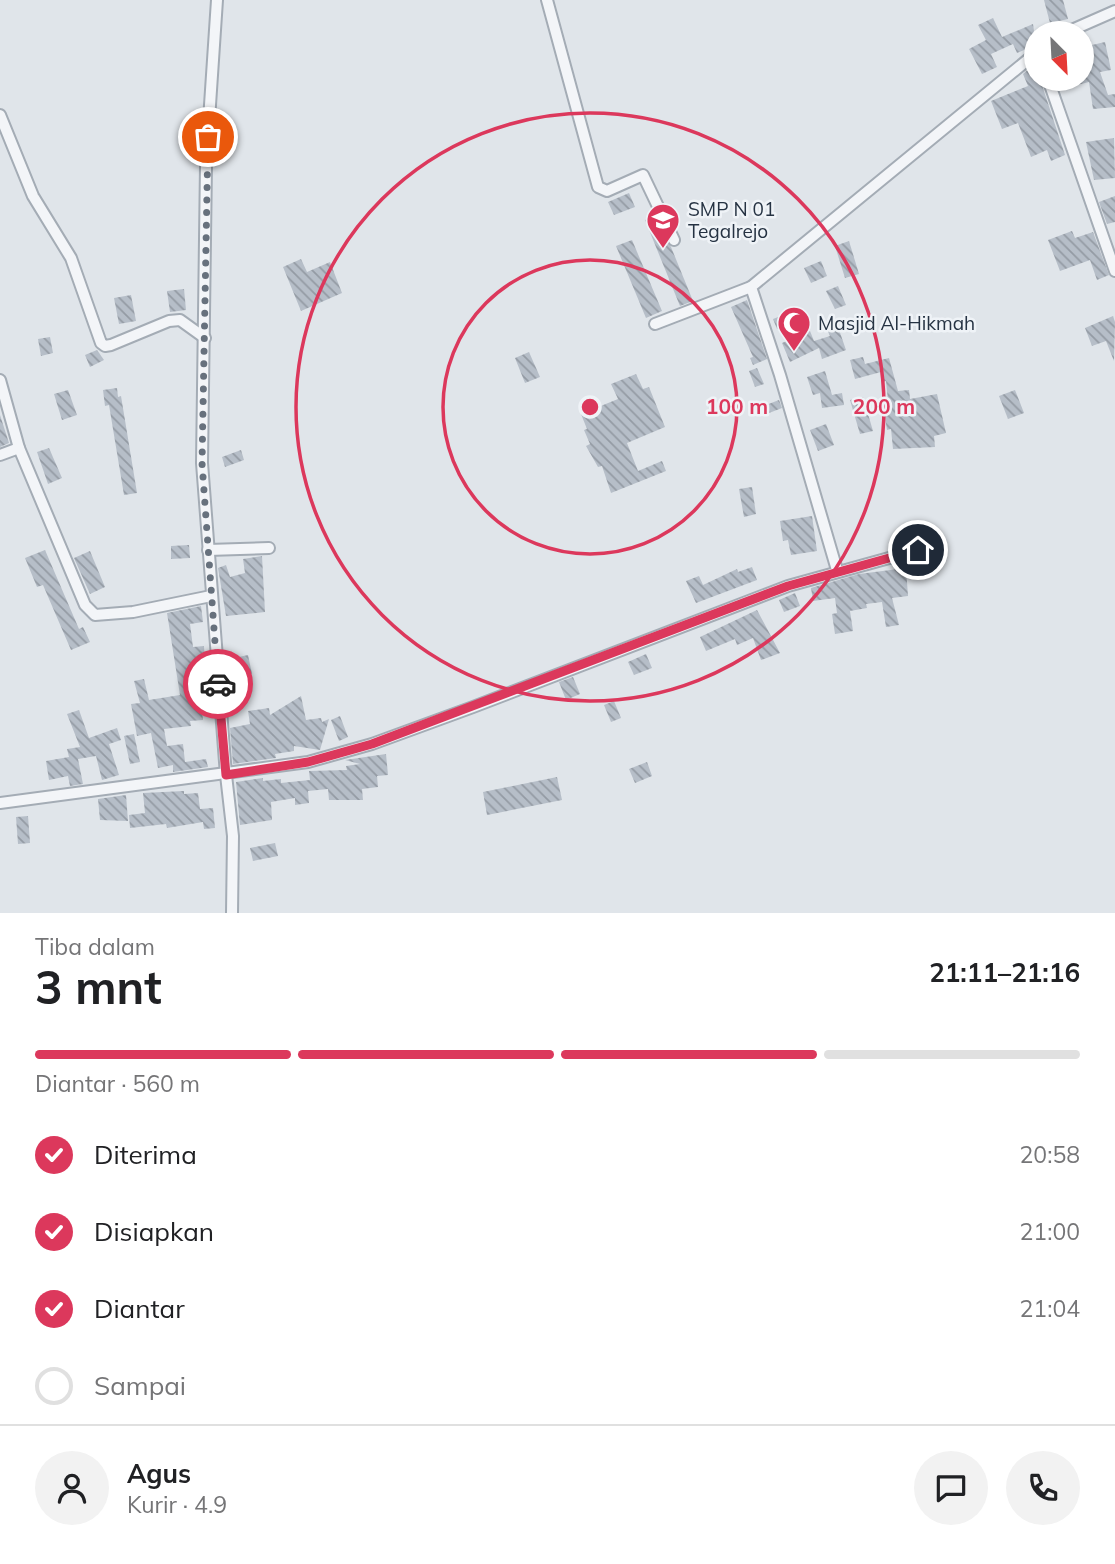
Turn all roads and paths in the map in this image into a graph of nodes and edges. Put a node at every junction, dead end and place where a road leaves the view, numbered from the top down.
1 (216, 0) edge
2 (547, 0) edge
3 (1115, 12) edge
4 (1094, 21) edge
5 (1024, 63) edge
6 (1052, 91) edge
7 (0, 115) edge
8 (674, 240) dead end
9 (1115, 271) edge
10 (751, 287) junction
11 (655, 324) dead end
12 (205, 338) junction
13 (0, 380) edge
14 (19, 448) junction
15 (0, 455) edge
16 (269, 548) dead end
17 (208, 550) junction
18 (918, 550) dead end
19 (837, 570) junction
20 (211, 596) junction
21 (226, 775) junction
22 (0, 803) edge
23 (232, 913) edge

1 - 12 street
2 - 8 street
3 - 4 street
5 - 10 street
6 - 9 street
7 - 12 street
10 - 11 street
10 - 19 street
12 - 17 street
13 - 14 street
14 - 15 street
14 - 20 street
16 - 17 street
17 - 20 street
18 - 19 street
19 - 21 street
20 - 21 street
21 - 22 street
21 - 23 street

